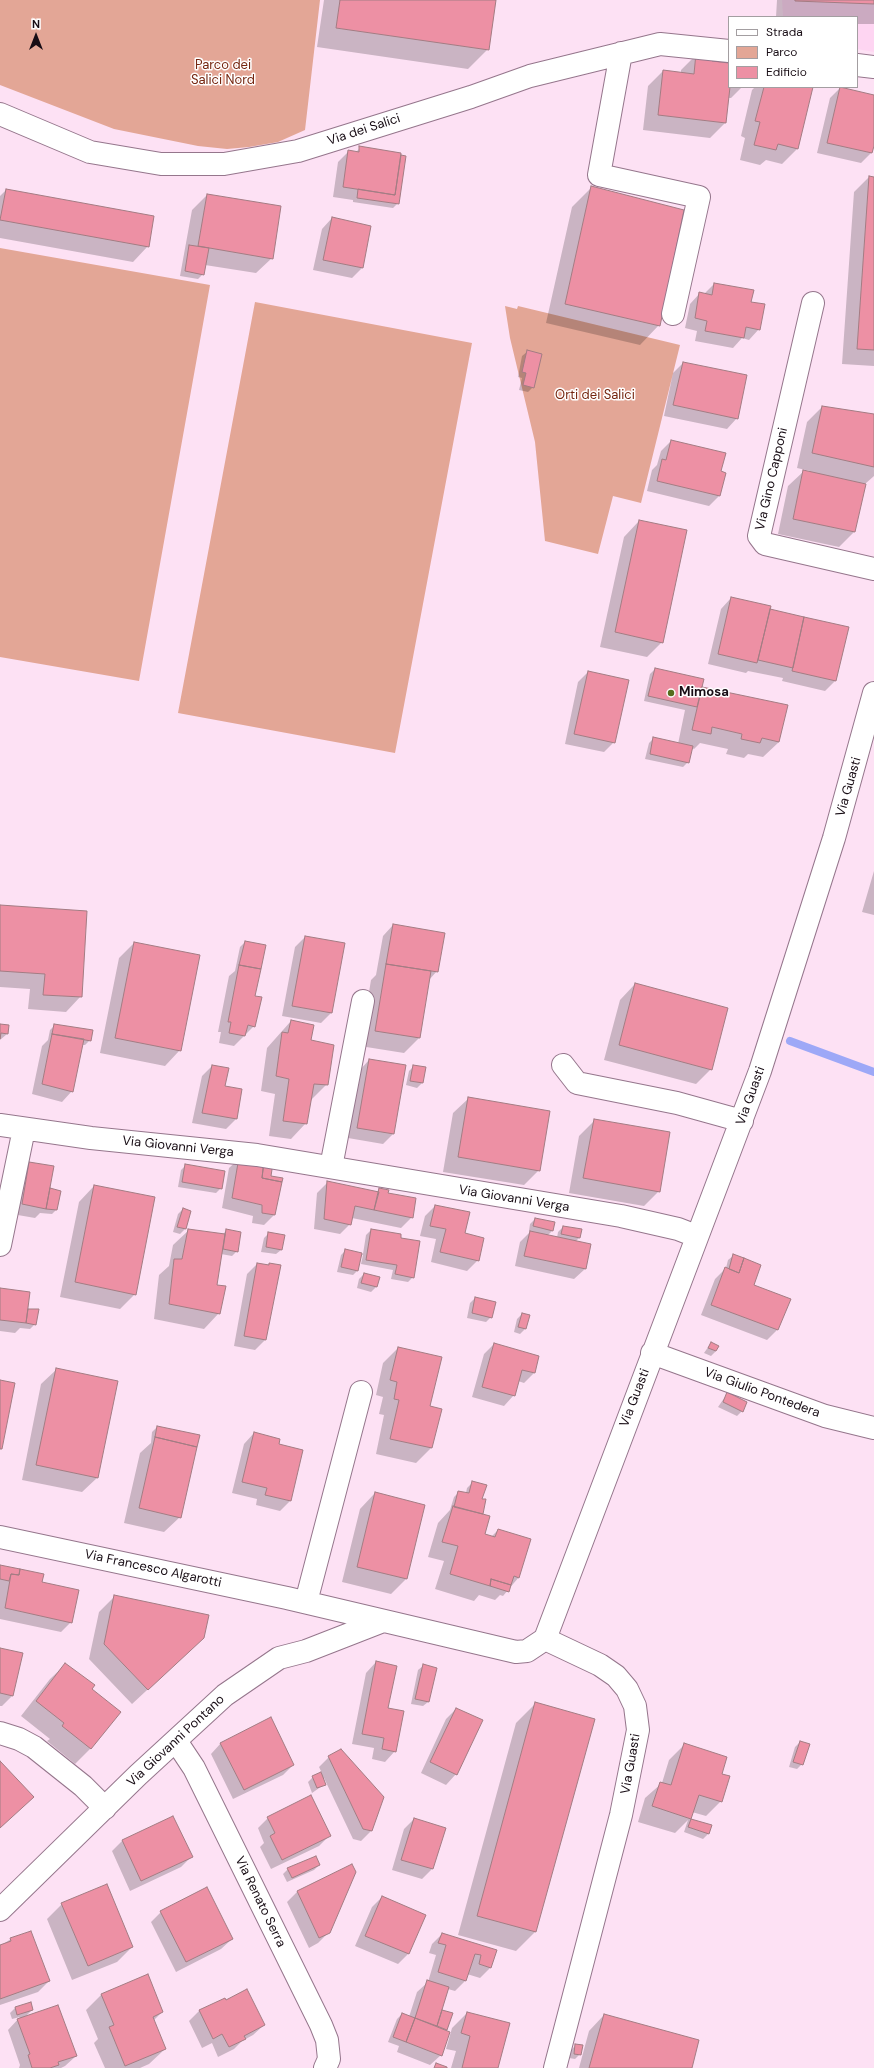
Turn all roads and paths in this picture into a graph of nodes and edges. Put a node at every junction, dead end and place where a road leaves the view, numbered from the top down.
1 (728, 51) edge
2 (621, 54) junction
3 (858, 65) edge
4 (874, 68) edge
5 (0, 114) edge
6 (813, 303) dead end
7 (673, 314) dead end
8 (874, 569) edge
9 (874, 693) edge
10 (363, 1001) dead end
11 (562, 1065) dead end
12 (742, 1121) junction
13 (0, 1125) edge
14 (24, 1129) junction
15 (331, 1167) junction
16 (696, 1236) junction
17 (0, 1245) edge
18 (652, 1353) junction
19 (361, 1392) dead end
20 (874, 1428) edge
21 (0, 1537) edge
22 (306, 1602) junction
23 (383, 1621) junction
24 (545, 1639) junction
25 (0, 1733) edge
26 (176, 1741) junction
27 (105, 1808) junction
28 (0, 1910) edge
29 (325, 2068) edge
30 (556, 2068) edge

1 - 2 street, Via dei Salici
2 - 5 street, Via dei Salici
2 - 7 street
3 - 4 street
6 - 8 street, Via Gino Capponi
9 - 12 street, Via Guasti
10 - 15 street
11 - 12 street
12 - 16 street, Via Guasti
13 - 14 street, Via Giovanni Verga
14 - 15 street, Via Giovanni Verga
14 - 17 street
15 - 16 street, Via Giovanni Verga
16 - 18 street, Via Guasti
18 - 20 street, Via Giulio Pontedera
18 - 24 street, Via Guasti
19 - 22 street
21 - 22 street, Via Francesco Algarotti
22 - 23 street, Via Francesco Algarotti
23 - 24 street, Via Francesco Algarotti
23 - 26 street, Via Giovanni Pontano
24 - 30 street, Via Guasti
25 - 27 street
26 - 27 street, Via Giovanni Pontano
26 - 29 street, Via Renato Serra
27 - 28 street, Via Giovanni Pontano

